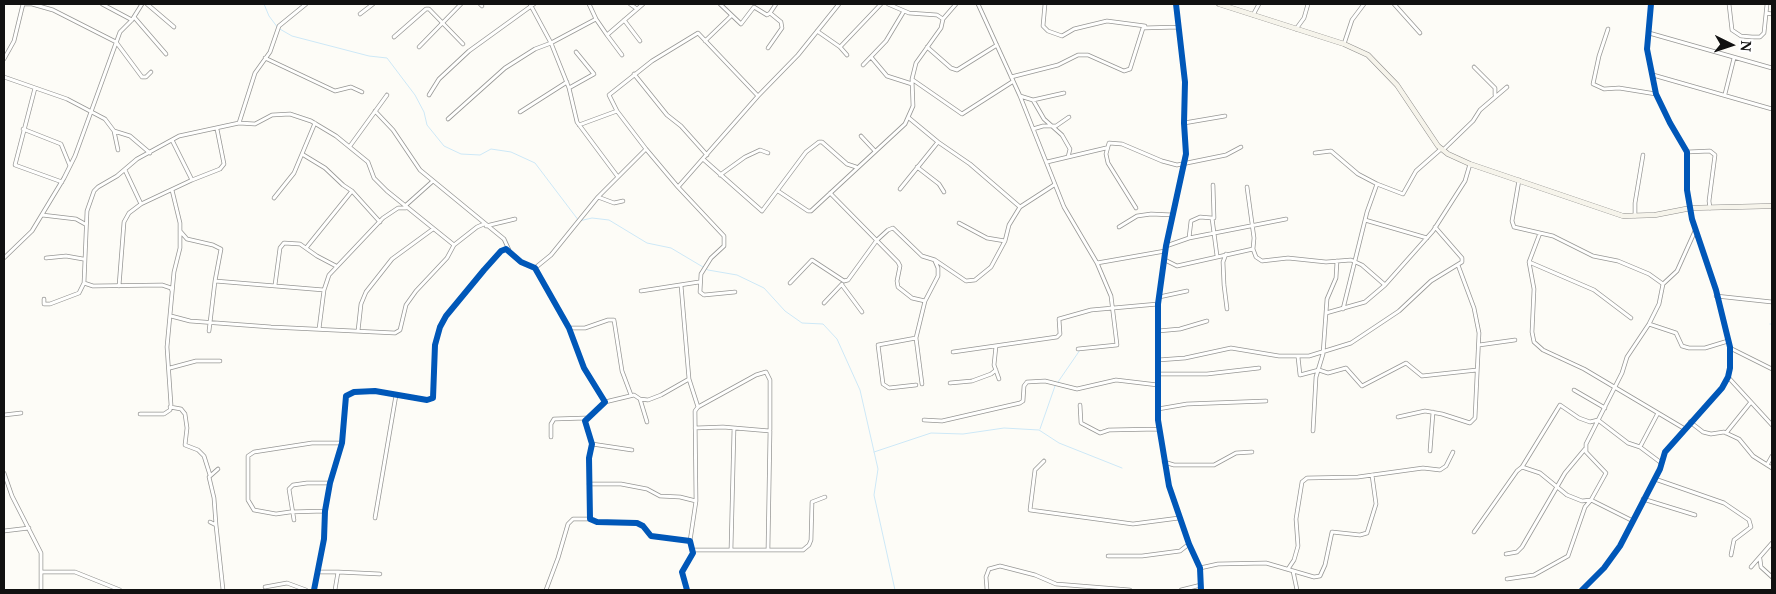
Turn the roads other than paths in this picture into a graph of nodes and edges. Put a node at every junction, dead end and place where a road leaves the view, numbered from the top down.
1 (23, 4) edge
2 (102, 4) edge
3 (142, 4) edge
4 (147, 4) edge
5 (306, 4) edge
6 (373, 4) edge
7 (461, 4) edge
8 (532, 4) edge
9 (589, 4) edge
10 (630, 4) edge
11 (644, 4) edge
12 (720, 4) edge
13 (776, 4) edge
14 (839, 4) edge
15 (881, 4) edge
16 (888, 4) edge
17 (956, 4) edge
18 (978, 4) edge
19 (1045, 4) edge
20 (1176, 4) edge
21 (1219, 4) edge
22 (1259, 4) edge
23 (1308, 4) edge
24 (1364, 4) edge
25 (1394, 4) edge
26 (1651, 4) edge
27 (1729, 4) edge
28 (1767, 4) edge
29 (637, 9) junction
30 (904, 12) junction
31 (770, 13) junction
32 (1766, 13) junction
33 (360, 14) dead end
34 (1253, 14) junction
35 (1772, 14) edge
36 (731, 16) junction
37 (133, 19) junction
38 (596, 19) junction
39 (943, 19) junction
40 (624, 20) junction
41 (443, 22) junction
42 (1145, 26) junction
43 (174, 27) dead end
44 (1178, 27) junction
45 (1296, 29) junction
46 (1608, 29) dead end
47 (817, 31) junction
48 (1420, 33) dead end
49 (1649, 33) junction
50 (608, 35) junction
51 (394, 37) dead end
52 (640, 40) dead end
53 (705, 41) junction
54 (116, 42) junction
55 (551, 43) junction
56 (463, 44) dead end
57 (1344, 44) junction
58 (997, 45) junction
59 (419, 47) dead end
60 (927, 47) junction
61 (768, 48) dead end
62 (840, 48) junction
63 (576, 52) dead end
64 (166, 54) dead end
65 (622, 55) dead end
66 (847, 55) dead end
67 (871, 57) junction
68 (265, 58) junction
69 (1734, 58) junction
70 (4, 59) edge
71 (863, 65) dead end
72 (1474, 67) dead end
73 (1772, 68) edge
74 (151, 72) dead end
75 (634, 74) junction
76 (1652, 75) junction
77 (4, 77) edge
78 (1011, 77) junction
79 (912, 79) junction
80 (567, 82) junction
81 (1012, 82) junction
82 (912, 84) junction
83 (1507, 87) dead end
84 (35, 88) junction
85 (569, 88) junction
86 (362, 92) dead end
87 (1064, 93) dead end
88 (1656, 94) junction
89 (1725, 94) junction
90 (387, 95) dead end
91 (429, 95) dead end
92 (758, 96) junction
93 (1020, 96) junction
94 (1495, 96) junction
95 (1033, 100) junction
96 (1772, 109) edge
97 (90, 110) junction
98 (375, 110) junction
99 (617, 111) junction
100 (520, 112) dead end
101 (1225, 116) dead end
102 (1069, 117) dead end
103 (448, 118) dead end
104 (909, 118) junction
105 (239, 123) junction
106 (315, 123) junction
107 (1184, 123) junction
108 (579, 125) junction
109 (1052, 126) junction
110 (217, 128) junction
111 (23, 129) junction
112 (1032, 129) junction
113 (114, 131) junction
114 (861, 136) dead end
115 (172, 140) junction
116 (938, 142) junction
117 (350, 146) junction
118 (1241, 147) dead end
119 (1106, 148) junction
120 (646, 149) junction
121 (118, 150) dead end
122 (1442, 150) junction
123 (875, 151) junction
124 (1687, 152) junction
125 (150, 153) junction
126 (768, 153) dead end
127 (1315, 153) dead end
128 (302, 154) junction
129 (707, 155) junction
130 (1643, 155) dead end
131 (1068, 157) junction
132 (703, 159) junction
133 (1047, 162) junction
134 (1470, 164) junction
135 (1185, 165) junction
136 (70, 166) junction
137 (856, 167) junction
138 (918, 167) junction
139 (125, 170) junction
140 (720, 174) junction
141 (618, 177) junction
142 (192, 180) junction
143 (1518, 180) junction
144 (434, 181) junction
145 (62, 182) junction
146 (1376, 184) junction
147 (1054, 185) junction
148 (1213, 185) dead end
149 (1247, 187) dead end
150 (678, 188) junction
151 (900, 189) dead end
152 (172, 190) junction
153 (352, 191) junction
154 (778, 191) junction
155 (944, 192) dead end
156 (830, 193) junction
157 (598, 197) junction
158 (274, 198) dead end
159 (623, 201) dead end
160 (400, 202) junction
161 (141, 204) junction
162 (1772, 206) edge
163 (406, 207) junction
164 (1020, 207) junction
165 (398, 208) junction
166 (1136, 208) dead end
167 (1691, 208) junction
168 (1710, 208) junction
169 (46, 209) junction
170 (42, 215) junction
171 (50, 215) junction
172 (1173, 215) junction
173 (1634, 217) junction
174 (515, 219) dead end
175 (1214, 219) junction
176 (1286, 219) dead end
177 (1365, 220) junction
178 (86, 222) junction
179 (380, 222) junction
180 (959, 223) dead end
181 (485, 225) junction
182 (1119, 227) dead end
183 (1253, 227) junction
184 (1435, 227) junction
185 (433, 229) junction
186 (180, 230) junction
187 (1695, 230) junction
188 (1540, 232) junction
189 (1214, 234) junction
190 (1189, 238) junction
191 (1427, 238) junction
192 (878, 240) junction
193 (1005, 241) junction
194 (454, 245) junction
195 (1166, 246) junction
196 (306, 248) junction
197 (1253, 249) junction
198 (509, 250) junction
199 (1165, 252) junction
200 (1226, 254) junction
201 (1217, 256) junction
202 (4, 258) edge
203 (46, 258) dead end
204 (83, 259) junction
205 (935, 260) junction
206 (1164, 260) junction
207 (1337, 261) junction
208 (1356, 262) junction
209 (1529, 262) junction
210 (1097, 263) junction
211 (1458, 265) junction
212 (336, 266) junction
213 (534, 268) junction
214 (215, 281) junction
215 (84, 283) junction
216 (790, 283) dead end
217 (843, 283) junction
218 (699, 284) junction
219 (1663, 284) junction
220 (275, 285) junction
221 (681, 285) junction
222 (1385, 285) junction
223 (119, 286) junction
224 (172, 290) junction
225 (324, 290) junction
226 (641, 291) dead end
227 (1187, 291) dead end
228 (734, 292) dead end
229 (1716, 296) junction
230 (1159, 297) junction
231 (44, 299) dead end
232 (924, 302) junction
233 (1772, 302) edge
234 (824, 304) dead end
235 (1158, 304) junction
236 (1113, 308) junction
237 (1228, 309) dead end
238 (1343, 309) junction
239 (862, 312) dead end
240 (1326, 313) junction
241 (171, 316) junction
242 (1631, 318) dead end
243 (1207, 320) dead end
244 (211, 322) junction
245 (1650, 324) junction
246 (569, 328) junction
247 (319, 329) junction
248 (209, 331) dead end
249 (358, 331) junction
250 (1158, 331) junction
251 (916, 338) junction
252 (1515, 340) dead end
253 (1728, 341) junction
254 (1479, 345) junction
255 (996, 346) junction
256 (1730, 347) junction
257 (1078, 349) dead end
258 (953, 352) dead end
259 (1323, 354) junction
260 (1298, 357) junction
261 (1158, 360) junction
262 (220, 361) dead end
263 (170, 368) junction
264 (1259, 368) dead end
265 (1772, 369) edge
266 (996, 370) junction
267 (1319, 370) junction
268 (1477, 370) junction
269 (1158, 374) junction
270 (1728, 377) junction
271 (999, 378) dead end
272 (689, 379) junction
273 (950, 383) dead end
274 (922, 384) dead end
275 (916, 385) dead end
276 (1158, 385) junction
277 (1614, 386) junction
278 (1574, 390) dead end
279 (396, 395) junction
280 (631, 395) junction
281 (640, 399) junction
282 (1266, 401) dead end
283 (605, 402) junction
284 (1752, 402) junction
285 (1080, 405) dead end
286 (170, 407) junction
287 (698, 407) junction
288 (1605, 408) junction
289 (1158, 409) junction
290 (1433, 412) junction
291 (21, 413) dead end
292 (1658, 413) junction
293 (140, 414) dead end
294 (4, 415) edge
295 (1398, 417) dead end
296 (586, 418) junction
297 (924, 420) dead end
298 (1598, 420) junction
299 (647, 422) dead end
300 (1690, 422) junction
301 (1772, 425) edge
302 (695, 428) junction
303 (734, 428) junction
304 (1159, 429) junction
305 (1685, 429) junction
306 (770, 430) junction
307 (1313, 431) dead end
308 (1726, 433) junction
309 (551, 437) dead end
310 (342, 443) junction
311 (592, 444) junction
312 (1640, 447) junction
313 (1585, 448) junction
314 (632, 450) dead end
315 (1430, 451) dead end
316 (1252, 452) dead end
317 (1453, 452) dead end
318 (1772, 456) edge
319 (1044, 461) dead end
320 (1164, 462) junction
321 (1660, 462) junction
322 (1767, 465) junction
323 (1522, 467) junction
324 (1772, 468) edge
325 (218, 469) dead end
326 (4, 473) edge
327 (210, 475) junction
328 (1372, 475) junction
329 (1655, 479) junction
330 (330, 484) junction
331 (589, 484) junction
332 (1557, 489) junction
333 (825, 497) dead end
334 (1643, 499) junction
335 (1591, 500) junction
336 (696, 501) junction
337 (325, 511) junction
338 (294, 512) junction
339 (1695, 515) dead end
340 (375, 518) dead end
341 (1179, 518) junction
342 (590, 519) junction
343 (294, 520) dead end
344 (1633, 521) junction
345 (210, 522) dead end
346 (216, 525) junction
347 (29, 528) junction
348 (4, 531) edge
349 (1474, 532) dead end
350 (690, 541) junction
351 (1772, 543) edge
352 (1189, 544) junction
353 (768, 548) junction
354 (731, 549) junction
355 (694, 550) junction
356 (1506, 554) dead end
357 (1731, 555) dead end
358 (1108, 556) dead end
359 (1760, 559) junction
360 (1751, 567) dead end
361 (1200, 568) junction
362 (1288, 569) junction
363 (42, 572) junction
364 (319, 572) junction
365 (338, 572) junction
366 (1293, 572) junction
367 (380, 574) dead end
368 (1772, 577) edge
369 (1507, 579) dead end
370 (1201, 585) junction
371 (265, 586) dead end
372 (41, 590) edge
373 (120, 590) edge
374 (224, 590) edge
375 (306, 590) edge
376 (314, 590) edge
377 (335, 590) edge
378 (546, 590) edge
379 (687, 590) edge
380 (987, 590) edge
381 (1130, 590) edge
382 (1181, 590) edge
383 (1201, 590) edge
384 (1297, 590) edge
385 (1582, 590) edge

1 - 54 street
1 - 70 street
2 - 37 street
3 - 37 street
4 - 43 street
5 - 68 street
6 - 33 street
7 - 41 street
8 - 55 street
8 - 91 street
9 - 38 street
10 - 29 street
11 - 29 street
12 - 36 street
13 - 31 street
14 - 47 street
15 - 62 street
16 - 30 street
17 - 39 street
18 - 58 street
19 - 42 street
20 - 44 street
21 - 34 main road
22 - 34 street
23 - 45 street
24 - 57 street
25 - 48 street
26 - 49 street
27 - 32 street
28 - 32 street
29 - 40 street
30 - 39 street
30 - 67 street
31 - 36 street
31 - 61 street
32 - 35 street
34 - 45 main road
36 - 53 street
37 - 54 street
37 - 64 street
38 - 50 street
38 - 55 street
39 - 60 street
40 - 50 street
40 - 52 street
41 - 51 street
41 - 56 street
41 - 59 street
42 - 44 street
42 - 78 street
44 - 107 street
45 - 57 main road
46 - 88 street
47 - 62 street
47 - 92 street
49 - 69 street
49 - 76 street
50 - 65 street
53 - 75 street
53 - 92 street
54 - 74 street
54 - 97 street
55 - 80 street
55 - 103 street
57 - 122 main road
58 - 60 street
58 - 78 street
60 - 79 street
62 - 66 street
63 - 85 street
67 - 71 street
67 - 82 street
68 - 86 street
68 - 105 street
69 - 73 street
69 - 89 street
72 - 94 street
75 - 99 street
75 - 129 street
76 - 88 street
76 - 89 street
77 - 84 street
78 - 81 street
79 - 81 street
79 - 82 street
80 - 85 street
80 - 100 street
81 - 93 street
82 - 104 street
83 - 94 street
84 - 97 street
84 - 111 street
85 - 108 street
87 - 95 street
88 - 124 street
89 - 96 street
90 - 98 street
92 - 129 street
93 - 95 street
93 - 112 street
94 - 122 street
95 - 109 street
97 - 113 street
97 - 136 street
98 - 117 street
98 - 144 street
99 - 108 street
99 - 120 street
101 - 107 street
102 - 109 street
104 - 116 street
104 - 123 street
105 - 106 street
105 - 110 street
106 - 117 street
106 - 128 street
107 - 135 street
108 - 141 street
109 - 112 street
109 - 131 street
110 - 115 street
110 - 142 street
111 - 136 street
111 - 145 street
112 - 133 street
113 - 121 street
113 - 125 street
114 - 123 street
115 - 125 street
115 - 142 street
116 - 138 street
116 - 164 street
117 - 160 street
118 - 135 street
119 - 131 street
119 - 135 street
119 - 166 street
120 - 141 street
120 - 150 street
122 - 134 main road
122 - 146 street
123 - 137 street
124 - 167 street
124 - 168 street
125 - 139 street
126 - 140 street
127 - 146 street
128 - 153 street
128 - 158 street
129 - 132 street
130 - 173 street
131 - 133 street
132 - 140 street
132 - 150 street
133 - 147 street
134 - 143 main road
134 - 184 street
135 - 172 street
136 - 145 street
137 - 154 street
137 - 156 street
138 - 151 street
138 - 155 street
139 - 161 street
139 - 178 street
140 - 154 street
141 - 157 street
142 - 152 street
143 - 173 main road
143 - 188 street
144 - 163 street
144 - 181 street
145 - 169 street
146 - 177 street
147 - 164 street
147 - 210 street
148 - 175 street
149 - 183 street
150 - 218 street
152 - 161 street
152 - 186 street
153 - 179 street
153 - 196 street
154 - 156 street
156 - 192 street
157 - 159 street
157 - 213 street
160 - 163 street
160 - 165 street
161 - 223 street
162 - 168 main road
163 - 165 street
163 - 185 street
164 - 193 street
165 - 179 street
167 - 168 main road
167 - 173 main road
167 - 187 street
169 - 170 street
169 - 171 street
170 - 171 street
170 - 202 street
171 - 178 street
172 - 182 street
172 - 195 street
174 - 181 street
175 - 189 street
175 - 190 street
176 - 183 street
177 - 191 street
177 - 208 street
178 - 204 street
179 - 212 street
180 - 193 street
181 - 194 street
181 - 198 street
183 - 189 street
183 - 197 street
184 - 191 street
184 - 211 street
185 - 194 street
185 - 249 street
186 - 214 street
186 - 224 street
187 - 219 street
187 - 229 street
188 - 209 street
188 - 219 street
189 - 190 street
189 - 201 street
190 - 195 street
191 - 222 street
192 - 205 street
192 - 217 street
192 - 232 street
193 - 205 street
194 - 249 street
195 - 199 street
196 - 212 street
196 - 220 street
197 - 200 street
197 - 207 street
198 - 213 street
198 - 279 street
199 - 206 street
199 - 210 street
200 - 201 street
200 - 237 street
201 - 206 street
203 - 204 street
204 - 215 street
205 - 232 street
206 - 230 street
207 - 208 street
207 - 240 street
208 - 222 street
208 - 238 street
209 - 242 street
209 - 277 street
210 - 236 street
211 - 254 street
211 - 259 street
212 - 225 street
213 - 246 street
214 - 220 street
214 - 244 street
215 - 223 street
215 - 231 street
216 - 217 street
217 - 234 street
217 - 239 street
218 - 221 street
218 - 228 street
219 - 245 street
220 - 225 street
221 - 226 street
221 - 272 street
222 - 238 street
223 - 224 street
224 - 241 street
225 - 247 street
227 - 230 street
229 - 233 street
229 - 253 street
230 - 235 street
232 - 251 street
235 - 236 street
235 - 250 street
236 - 255 street
236 - 257 street
238 - 240 street
240 - 259 street
241 - 244 street
241 - 263 street
243 - 250 street
244 - 247 street
244 - 248 street
245 - 253 street
245 - 277 street
246 - 280 street
246 - 283 street
247 - 249 street
250 - 261 street
251 - 274 street
251 - 275 street
252 - 254 street
253 - 256 street
254 - 268 street
255 - 258 street
255 - 266 street
256 - 265 street
256 - 270 street
259 - 260 street
259 - 267 street
260 - 261 street
260 - 267 street
261 - 269 street
262 - 263 street
263 - 286 street
264 - 269 street
266 - 271 street
266 - 273 street
267 - 268 street
267 - 307 street
268 - 290 street
269 - 276 street
270 - 284 street
270 - 300 street
272 - 281 street
272 - 287 street
276 - 289 street
276 - 297 street
277 - 288 street
277 - 292 street
278 - 288 street
279 - 310 street
279 - 340 street
280 - 281 street
280 - 283 street
281 - 299 street
282 - 289 street
283 - 296 street
284 - 301 street
284 - 308 street
285 - 304 street
286 - 293 street
286 - 327 street
287 - 302 street
287 - 306 street
288 - 298 street
289 - 304 street
290 - 295 street
290 - 315 street
291 - 294 street
292 - 305 street
292 - 312 street
296 - 309 street
296 - 311 street
298 - 312 street
298 - 313 street
298 - 323 street
300 - 305 street
300 - 308 street
302 - 303 street
302 - 336 street
303 - 306 street
303 - 354 street
304 - 320 street
305 - 321 street
306 - 353 street
308 - 322 street
310 - 330 street
310 - 338 street
311 - 314 street
311 - 331 street
312 - 321 street
313 - 332 street
313 - 335 street
316 - 320 street
317 - 328 street
318 - 322 street
319 - 341 street
320 - 341 street
321 - 329 street
322 - 324 street
323 - 332 street
323 - 349 street
325 - 327 street
326 - 347 street
327 - 346 street
328 - 362 street
328 - 366 street
329 - 334 street
329 - 357 street
330 - 337 street
330 - 338 street
331 - 336 street
331 - 342 street
332 - 335 street
332 - 356 street
333 - 353 street
334 - 339 street
334 - 344 street
335 - 344 street
335 - 369 street
336 - 350 street
337 - 338 street
337 - 364 street
338 - 343 street
341 - 352 street
342 - 350 street
342 - 378 street
344 - 385 street
345 - 346 street
346 - 374 street
347 - 348 street
347 - 363 street
350 - 355 street
351 - 359 street
352 - 358 street
352 - 361 street
353 - 354 street
354 - 355 street
355 - 379 street
359 - 360 street
359 - 368 street
361 - 362 street
361 - 370 street
362 - 366 street
363 - 372 street
363 - 373 street
364 - 365 street
364 - 376 street
365 - 367 street
365 - 377 street
366 - 384 street
370 - 382 street
370 - 383 street
371 - 375 street
380 - 381 street

